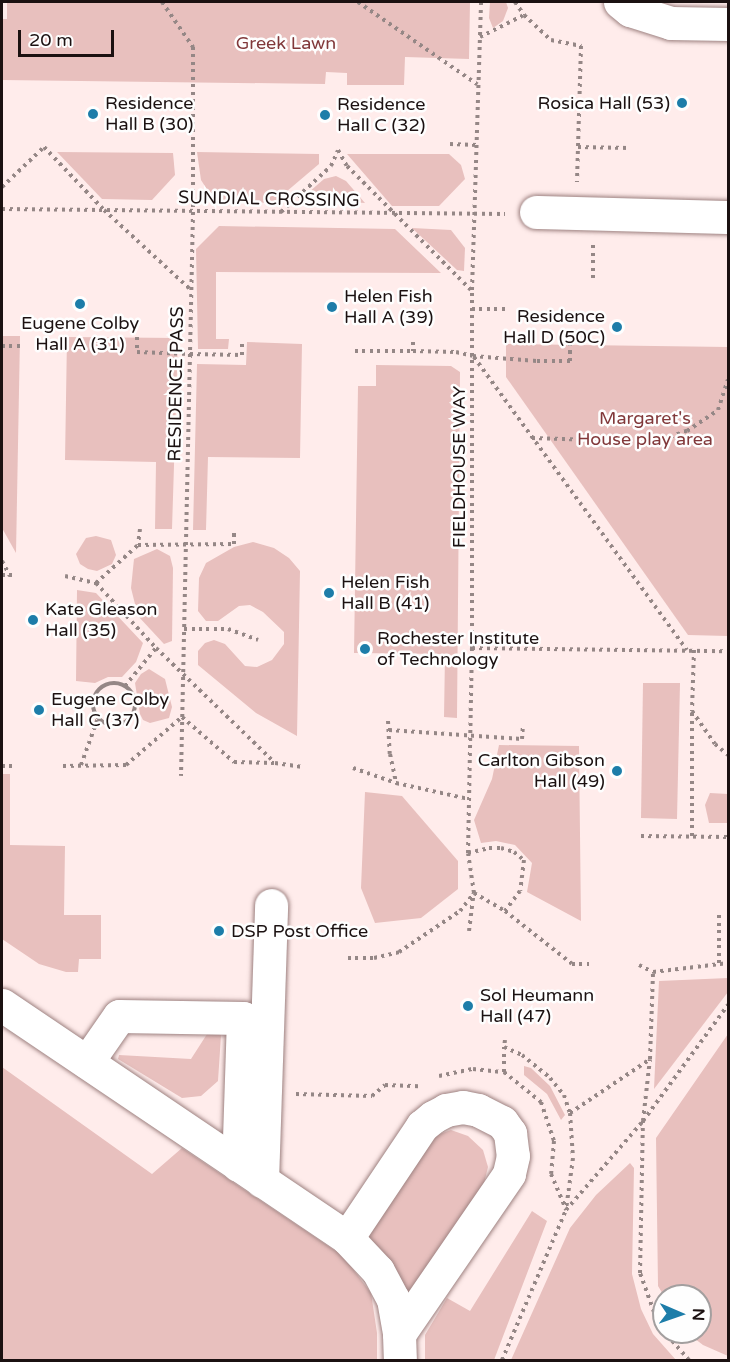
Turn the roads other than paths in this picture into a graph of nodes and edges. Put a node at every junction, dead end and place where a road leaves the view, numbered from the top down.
1 (620, 2) edge
2 (729, 24) edge
3 (536, 212) road end
4 (729, 217) edge
5 (270, 905) dead end
6 (2, 1005) edge
7 (87, 1062) junction
8 (250, 1173) junction
9 (347, 1238) junction
10 (400, 1347) edge

1 - 2 street
3 - 4 street
5 - 8 street
6 - 7 street
7 - 8 street
7 - 8 street
8 - 9 street
9 - 10 street
9 - 10 street

